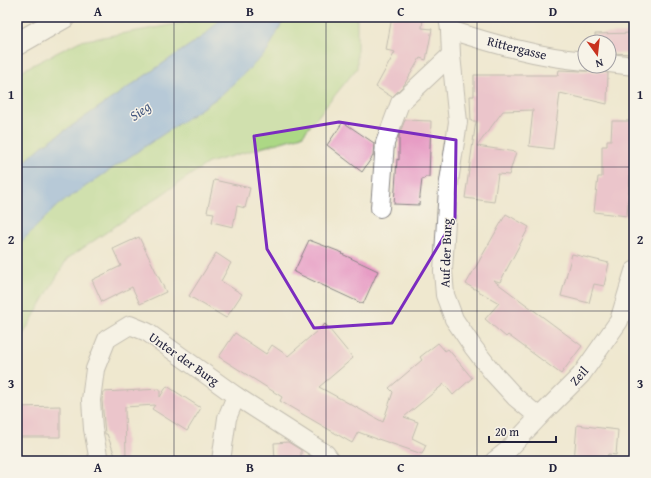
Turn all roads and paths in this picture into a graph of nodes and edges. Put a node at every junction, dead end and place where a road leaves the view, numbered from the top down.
1 (64, 17) edge
2 (449, 23) edge
3 (17, 44) edge
4 (451, 55) junction
5 (577, 60) edge
6 (617, 64) edge
7 (634, 66) edge
8 (380, 208) dead end
9 (634, 271) edge
10 (236, 396) junction
11 (539, 417) junction
12 (99, 461) edge
13 (221, 461) edge
14 (331, 461) edge
15 (494, 461) edge

1 - 3 street
2 - 4 street, Auf der Burg
2 - 5 street, Rittergasse
4 - 8 street
4 - 11 street, Auf der Burg
6 - 7 street
9 - 11 street, Zeil
10 - 12 street, Unter der Burg
10 - 13 street
10 - 14 street, Unter der Burg
11 - 15 street, Zeil

